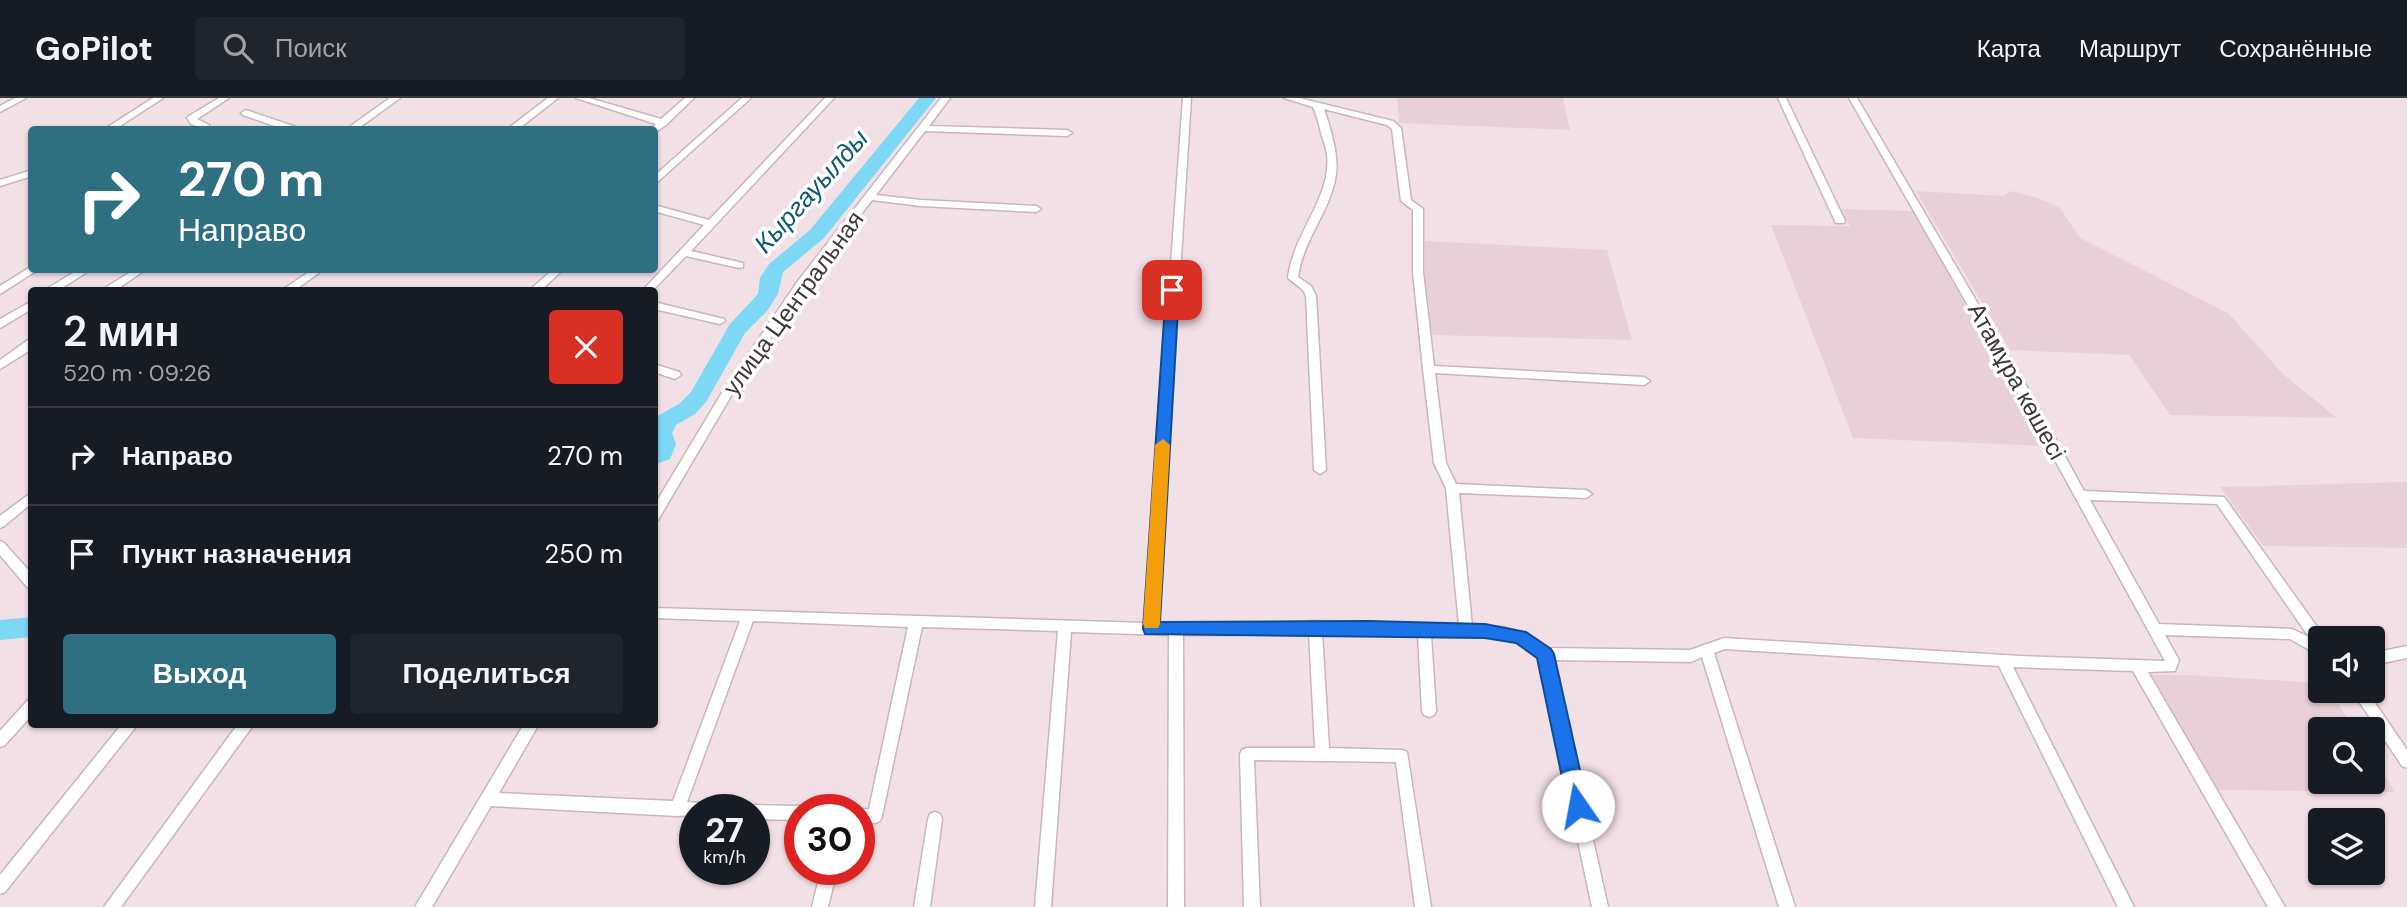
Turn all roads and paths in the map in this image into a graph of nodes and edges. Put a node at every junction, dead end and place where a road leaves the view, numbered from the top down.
1 (22, 98) edge
2 (159, 98) edge
3 (225, 98) edge
4 (396, 98) edge
5 (554, 98) edge
6 (580, 98) edge
7 (690, 98) edge
8 (747, 98) edge
9 (830, 98) edge
10 (946, 98) edge
11 (1187, 98) edge
12 (1288, 98) edge
13 (1782, 98) edge
14 (1853, 98) edge
15 (1317, 105) junction
16 (0, 109) edge
17 (246, 113) dead end
18 (663, 123) junction
19 (114, 126) edge
20 (204, 126) edge
21 (284, 126) edge
22 (355, 126) edge
23 (516, 126) edge
24 (658, 127) edge
25 (922, 128) junction
26 (1067, 133) dead end
27 (28, 174) edge
28 (658, 178) edge
29 (0, 183) edge
30 (869, 197) junction
31 (658, 209) edge
32 (1036, 209) dead end
33 (1840, 221) dead end
34 (711, 224) junction
35 (684, 252) junction
36 (739, 265) dead end
37 (28, 272) edge
38 (80, 273) edge
39 (135, 273) edge
40 (314, 273) edge
41 (555, 273) edge
42 (57, 287) edge
43 (114, 287) edge
44 (293, 287) edge
45 (538, 287) edge
46 (651, 287) edge
47 (0, 291) edge
48 (28, 306) edge
49 (658, 306) edge
50 (720, 321) dead end
51 (0, 324) edge
52 (28, 346) edge
53 (0, 365) edge
54 (658, 369) edge
55 (1430, 369) junction
56 (675, 374) dead end
57 (1644, 381) dead end
58 (1320, 470) dead end
59 (1452, 488) junction
60 (1586, 494) dead end
61 (2080, 495) junction
62 (28, 499) edge
63 (658, 510) edge
64 (2, 519) edge
65 (0, 546) edge
66 (28, 578) edge
67 (658, 612) edge
68 (748, 616) junction
69 (916, 622) junction
70 (1315, 626) junction
71 (2309, 626) edge
72 (1065, 627) junction
73 (1151, 629) junction
74 (1176, 629) junction
75 (1424, 629) junction
76 (2155, 629) junction
77 (1466, 630) junction
78 (2308, 643) edge
79 (1707, 651) junction
80 (2407, 652) edge
81 (1545, 654) junction
82 (2385, 657) edge
83 (2003, 661) junction
84 (2137, 666) junction
85 (2367, 703) edge
86 (28, 710) edge
87 (1429, 711) dead end
88 (128, 728) edge
89 (244, 728) edge
90 (530, 728) edge
91 (0, 741) edge
92 (1322, 754) junction
93 (2407, 762) edge
94 (487, 799) junction
95 (677, 808) joint
96 (875, 816) edge
97 (935, 819) dead end
98 (825, 885) edge
99 (0, 887) edge
100 (112, 907) edge
101 (423, 907) edge
102 (820, 907) edge
103 (922, 907) edge
104 (1043, 907) edge
105 (1176, 907) edge
106 (1252, 907) edge
107 (1423, 907) edge
108 (1600, 907) edge
109 (1787, 907) edge
110 (2126, 907) edge
111 (2277, 907) edge

1 - 16 street
2 - 19 street
3 - 20 street
4 - 22 street
5 - 23 street
6 - 18 street
7 - 18 street
8 - 28 street
9 - 34 street
10 - 25 street, улица Центральная
11 - 73 street
12 - 15 street
13 - 33 street
14 - 61 street, Атамұра көшесі
15 - 55 street
15 - 58 street
17 - 21 street
18 - 24 street
25 - 26 street
25 - 30 street, улица Центральная
27 - 29 street
30 - 32 street
30 - 63 street, улица Центральная
31 - 34 street
34 - 35 street
35 - 36 street
35 - 46 street
37 - 47 street
38 - 42 street
39 - 43 street
40 - 44 street
41 - 45 street
48 - 51 street
49 - 50 street
52 - 53 street
54 - 56 street
55 - 57 street
55 - 59 street
59 - 60 street
59 - 77 street
61 - 71 street
61 - 76 street, Атамұра көшесі
62 - 64 street
65 - 66 street
67 - 68 street
68 - 69 street
68 - 95 street
69 - 72 street
69 - 96 street
70 - 74 street
70 - 75 street
70 - 92 street
72 - 73 street
72 - 104 street
73 - 74 street
74 - 105 street
75 - 77 street
75 - 87 street
76 - 78 street
76 - 84 street, Атамұра көшесі
77 - 81 street
79 - 81 street
79 - 83 street
79 - 109 street
80 - 82 street
81 - 108 street
83 - 84 street
83 - 110 street
84 - 111 street
85 - 93 street
86 - 91 street
88 - 99 street
89 - 100 street
90 - 94 street
92 - 106 street
92 - 107 street
94 - 95 street
94 - 101 street
97 - 103 street
98 - 102 street

